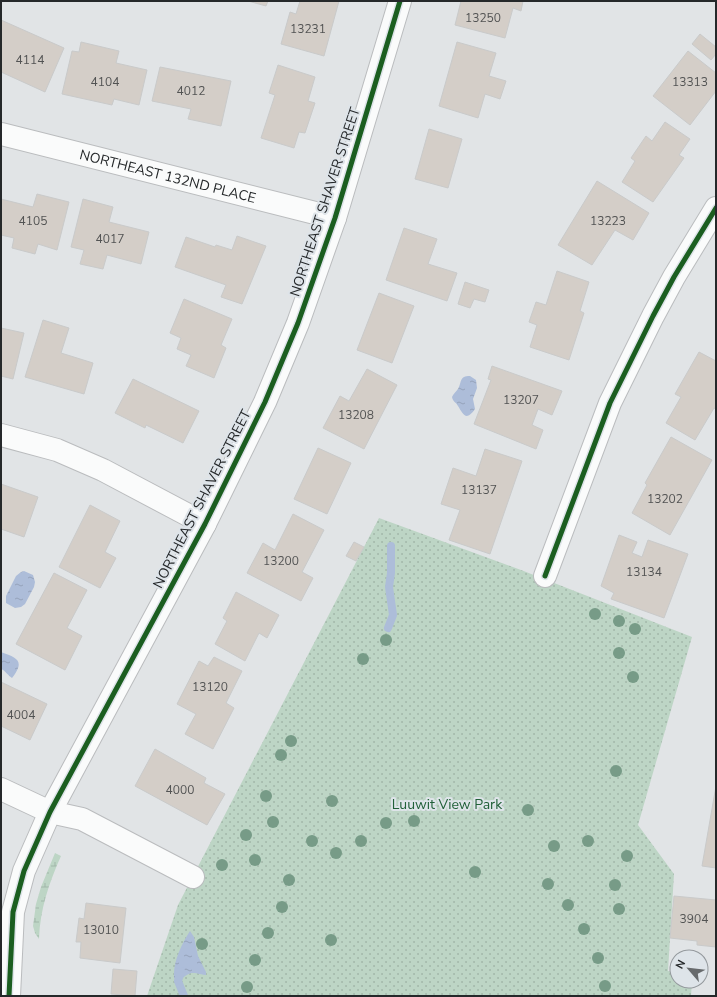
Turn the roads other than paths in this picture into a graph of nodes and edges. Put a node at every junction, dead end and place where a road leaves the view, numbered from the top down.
1 (400, 1) edge
2 (1, 134) edge
3 (716, 208) edge
4 (336, 218) junction
5 (1, 435) edge
6 (205, 524) junction
7 (545, 576) dead end
8 (1, 789) edge
9 (50, 812) junction
10 (193, 877) dead end
11 (9, 996) edge

1 - 4 street, NORTHEAST SHAVER STREET
2 - 4 street, NORTHEAST 132ND PLACE
3 - 7 street
4 - 6 street, NORTHEAST SHAVER STREET
5 - 6 street
6 - 9 street, NORTHEAST SHAVER STREET
8 - 9 street
9 - 10 street
9 - 11 street, NORTHEAST SHAVER STREET

